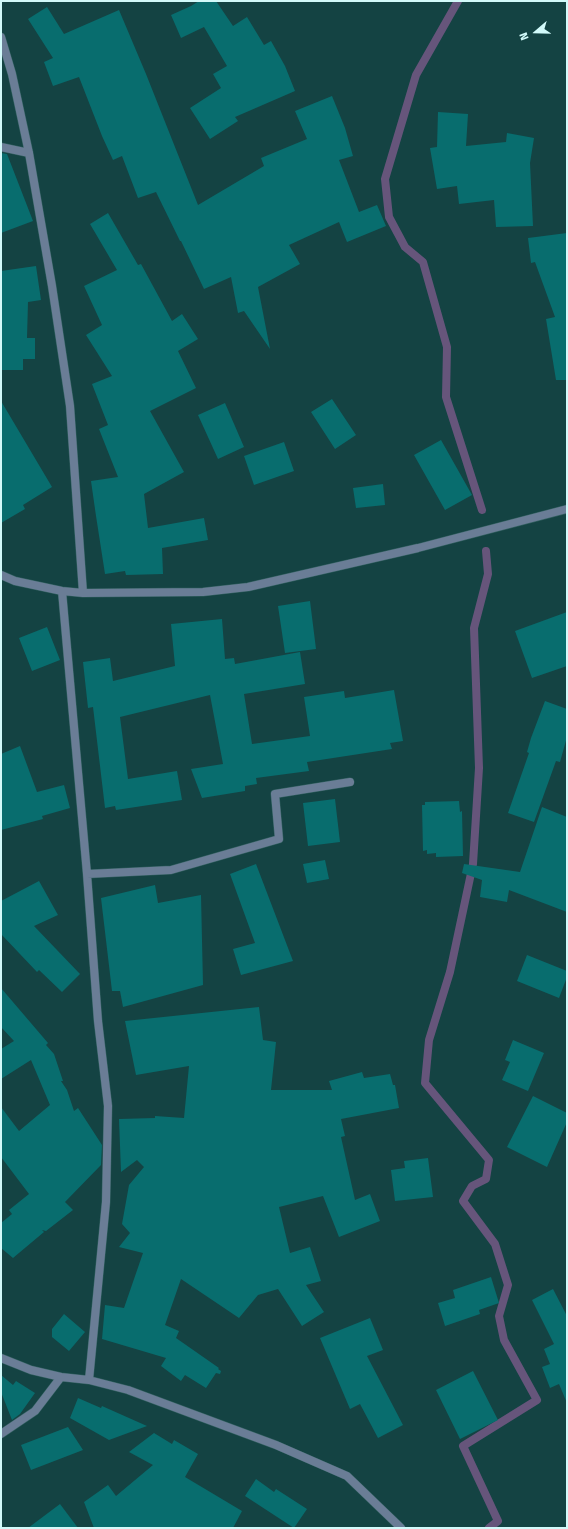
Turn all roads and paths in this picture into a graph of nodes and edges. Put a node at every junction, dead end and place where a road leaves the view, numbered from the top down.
1 (1, 37) edge
2 (1, 147) edge
3 (29, 153) junction
4 (567, 509) edge
5 (1, 575) edge
6 (62, 591) junction
7 (83, 593) junction
8 (350, 782) dead end
9 (87, 874) junction
10 (1, 1358) edge
11 (61, 1377) junction
12 (89, 1380) junction
13 (1, 1434) edge
14 (401, 1528) edge

1 - 3 street
2 - 3 street
3 - 7 street
4 - 7 street
5 - 6 street
6 - 7 street
6 - 9 street
8 - 9 street
9 - 12 street
10 - 11 street
11 - 12 street
11 - 13 street
12 - 14 street

